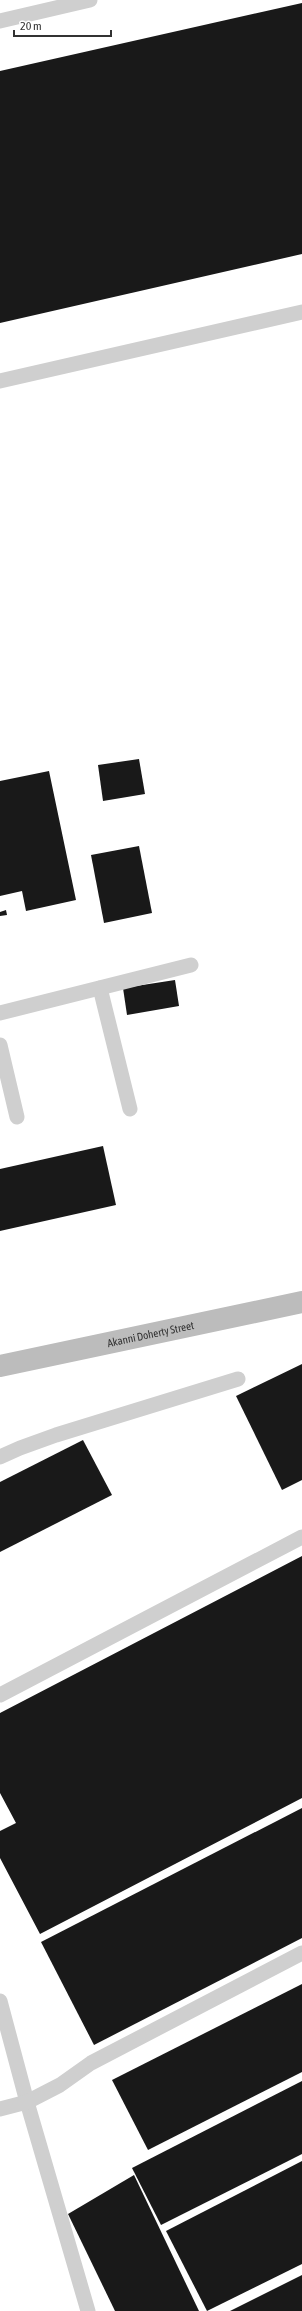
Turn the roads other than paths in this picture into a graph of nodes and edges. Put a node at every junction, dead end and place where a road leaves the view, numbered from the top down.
1 (90, 0) edge
2 (0, 21) edge
3 (302, 312) edge
4 (0, 381) edge
5 (191, 965) dead end
6 (100, 988) junction
7 (0, 1013) edge
8 (0, 1045) edge
9 (130, 1109) dead end
10 (17, 1117) dead end
11 (302, 1302) edge
12 (0, 1366) edge
13 (238, 1379) dead end
14 (0, 1457) edge
15 (302, 1537) edge
16 (0, 1695) edge
17 (302, 1953) edge
18 (0, 2001) edge
19 (27, 2102) junction
20 (0, 2109) edge
21 (88, 2311) edge

1 - 2 lane
3 - 4 lane
5 - 6 lane
6 - 7 lane
6 - 9 lane
8 - 10 lane
11 - 12 street, Akanni Doherty Street
13 - 14 lane
15 - 16 lane
17 - 19 lane
18 - 19 lane
19 - 20 lane
19 - 21 lane

